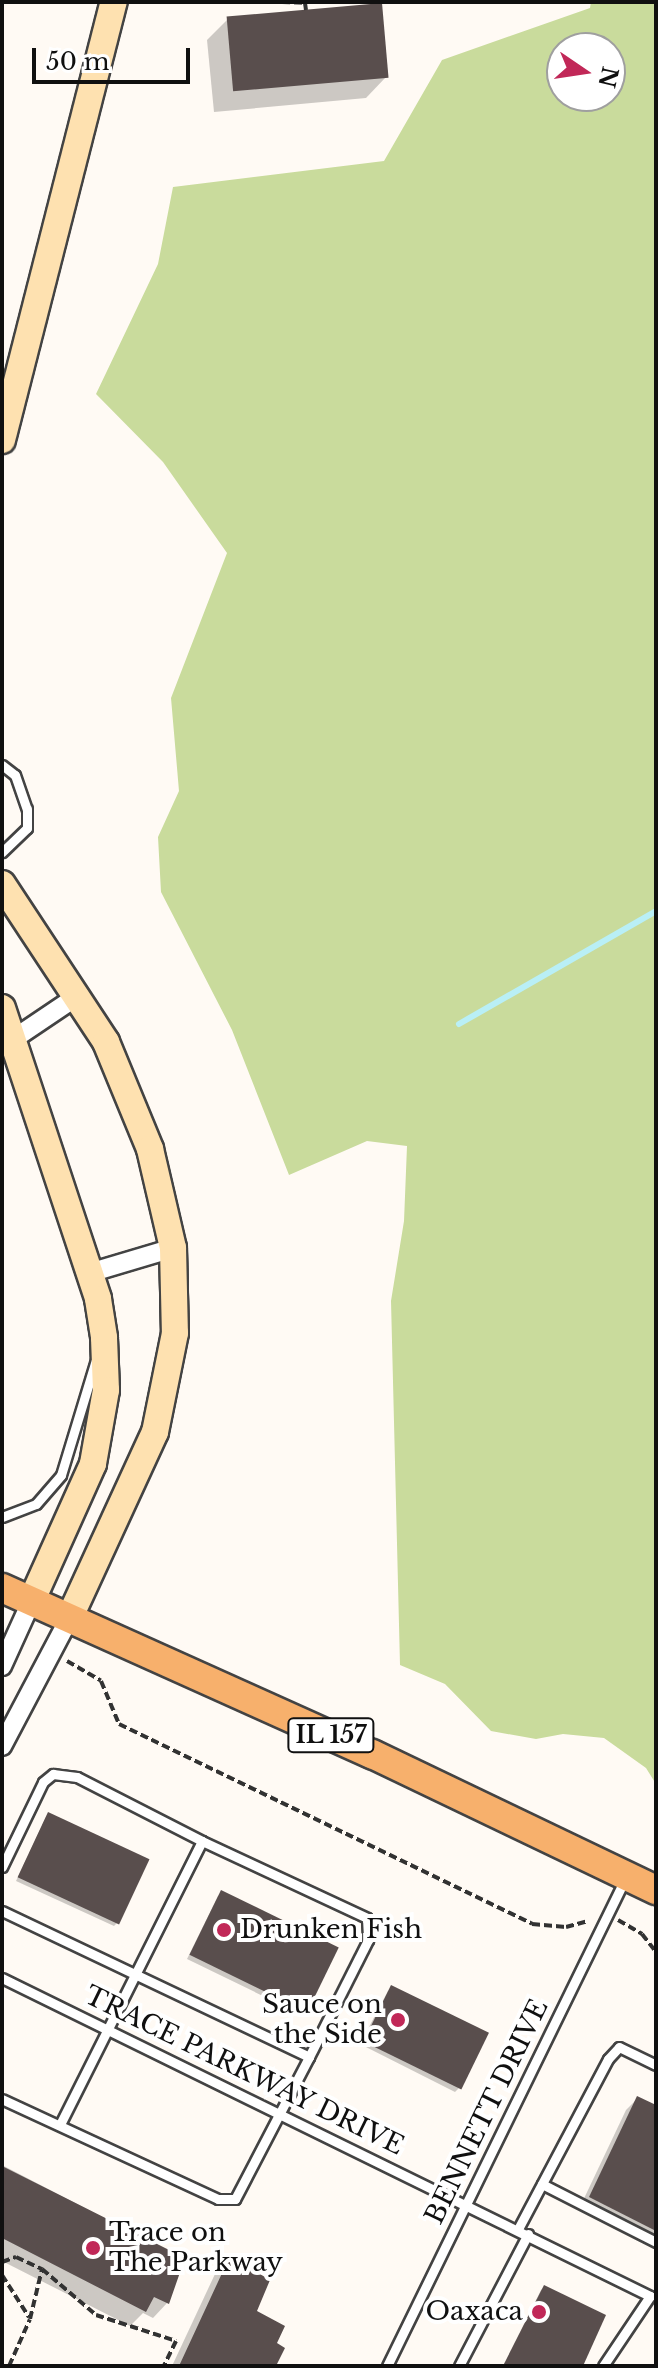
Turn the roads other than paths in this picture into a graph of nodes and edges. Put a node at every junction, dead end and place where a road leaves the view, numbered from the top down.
1 (114, 2) edge
2 (2, 440) edge
3 (2, 765) edge
4 (2, 852) edge
5 (2, 884) edge
6 (79, 995) junction
7 (2, 1008) edge
8 (12, 1040) junction
9 (173, 1248) junction
10 (89, 1273) junction
11 (104, 1338) junction
12 (2, 1517) edge
13 (2, 1588) edge
14 (32, 1600) junction
15 (70, 1617) junction
16 (2, 1666) edge
17 (2, 1746) edge
18 (202, 1841) junction
19 (2, 1867) edge
20 (626, 1876) junction
21 (656, 1890) edge
22 (2, 1911) edge
23 (135, 1976) junction
24 (2, 1978) edge
25 (109, 2031) junction
26 (309, 2057) junction
27 (656, 2065) edge
28 (2, 2099) edge
29 (281, 2113) junction
30 (60, 2125) junction
31 (542, 2184) junction
32 (468, 2204) junction
33 (523, 2232) junction
34 (656, 2242) edge
35 (653, 2292) edge
36 (387, 2366) edge
37 (459, 2366) edge
38 (603, 2366) edge

1 - 2 street
3 - 4 lane
5 - 6 street
6 - 8 street
6 - 9 street
7 - 8 street
8 - 10 street
9 - 10 street
9 - 15 street
10 - 11 street
11 - 12 lane
11 - 14 street
13 - 14 main road, IL 157
14 - 15 main road, IL 157
14 - 16 street
15 - 17 street
15 - 20 main road, IL 157
18 - 19 lane
18 - 23 lane
18 - 26 lane
20 - 21 main road, IL 157
20 - 32 lane, BENNETT DRIVE
22 - 23 lane
23 - 25 lane
23 - 26 lane
24 - 25 lane, TRACE PARKWAY DRIVE
25 - 29 lane, TRACE PARKWAY DRIVE
25 - 30 lane
26 - 29 lane
27 - 31 lane
28 - 30 lane
29 - 30 lane
29 - 32 lane, TRACE PARKWAY DRIVE
31 - 33 lane
31 - 34 lane
32 - 33 lane, TRACE PARKWAY DRIVE
32 - 36 lane, BENNETT DRIVE
33 - 35 lane, TRACE PARKWAY DRIVE
33 - 37 lane
35 - 38 lane

